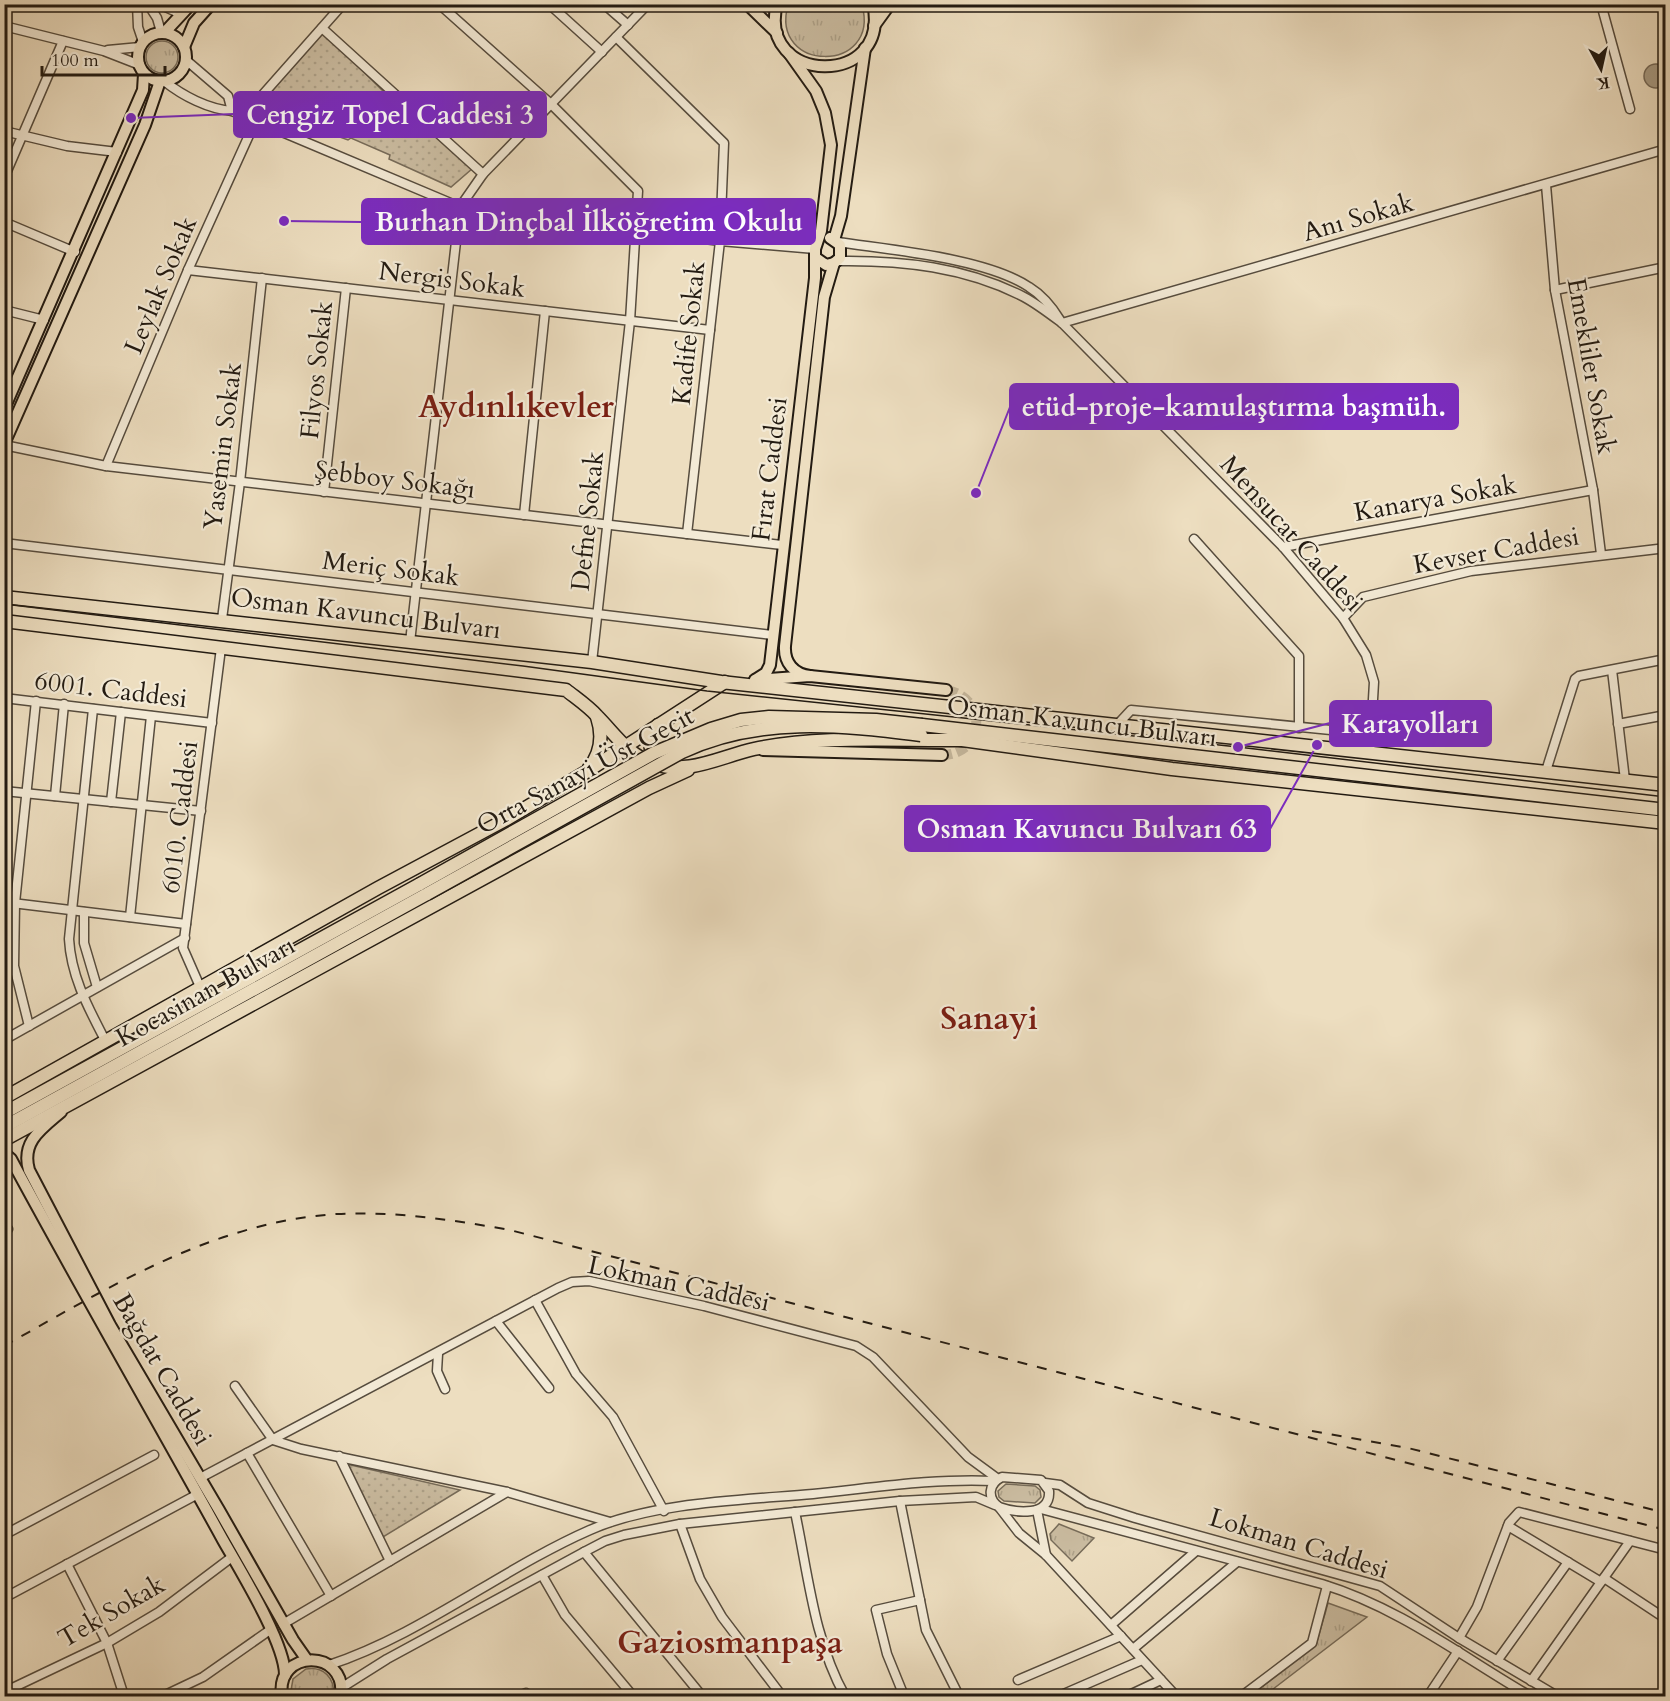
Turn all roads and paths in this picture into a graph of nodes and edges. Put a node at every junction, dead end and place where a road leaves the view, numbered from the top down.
1 (137, 4) edge
2 (148, 4) edge
3 (159, 4) edge
4 (191, 4) edge
5 (211, 4) edge
6 (343, 4) edge
7 (439, 4) edge
8 (549, 4) edge
9 (604, 4) edge
10 (648, 4) edge
11 (747, 4) edge
12 (777, 4) edge
13 (873, 4) edge
14 (890, 4) edge
15 (1601, 4) edge
16 (181, 15) junction
17 (628, 25) junction
18 (4, 26) edge
19 (874, 27) junction
20 (322, 28) junction
21 (163, 32) junction
22 (777, 33) junction
23 (616, 37) junction
24 (63, 41) junction
25 (142, 45) junction
26 (184, 47) junction
27 (865, 48) junction
28 (104, 51) junction
29 (602, 52) junction
30 (789, 53) junction
31 (186, 60) junction
32 (142, 70) junction
33 (162, 81) junction
34 (551, 104) junction
35 (1630, 109) dead end
36 (232, 111) junction
37 (243, 117) junction
38 (255, 122) junction
39 (4, 131) edge
40 (22, 135) junction
41 (1665, 149) edge
42 (117, 152) junction
43 (483, 174) junction
44 (4, 178) edge
45 (1546, 185) junction
46 (460, 207) junction
47 (4, 222) edge
48 (638, 230) junction
49 (720, 241) junction
50 (836, 241) junction
51 (817, 250) junction
52 (75, 252) junction
53 (836, 262) junction
54 (1665, 267) edge
55 (188, 270) junction
56 (261, 278) junction
57 (346, 288) junction
58 (1555, 290) junction
59 (448, 300) junction
60 (4, 310) edge
61 (545, 311) junction
62 (44, 320) junction
63 (630, 321) junction
64 (1062, 323) junction
65 (710, 330) junction
66 (5, 408) edge
67 (4, 445) edge
68 (106, 466) junction
69 (240, 482) junction
70 (1593, 490) junction
71 (324, 492) junction
72 (426, 504) junction
73 (525, 515) junction
74 (607, 525) junction
75 (687, 534) junction
76 (1194, 539) dead end
77 (4, 543) edge
78 (782, 545) junction
79 (1283, 548) junction
80 (1665, 548) edge
81 (1601, 554) junction
82 (228, 570) junction
83 (415, 593) junction
84 (4, 597) edge
85 (598, 613) junction
86 (1343, 618) junction
87 (222, 619) junction
88 (4, 621) edge
89 (772, 635) junction
90 (410, 642) junction
91 (221, 648) junction
92 (1665, 659) edge
93 (592, 662) junction
94 (1612, 670) junction
95 (810, 676) junction
96 (755, 680) junction
97 (721, 682) junction
98 (946, 690) tunnel mouth
99 (6, 698) edge
100 (36, 701) junction
101 (64, 704) junction
102 (93, 709) junction
103 (121, 712) junction
104 (595, 713) junction
105 (1665, 715) edge
106 (151, 716) junction
107 (661, 722) junction
108 (4, 723) edge
109 (212, 723) junction
110 (1118, 724) junction
111 (1618, 724) junction
112 (1299, 728) junction
113 (921, 730) junction
114 (1371, 734) junction
115 (963, 740) junction
116 (624, 746) junction
117 (754, 749) junction
118 (1370, 751) junction
119 (942, 756) tunnel mouth
120 (604, 760) junction
121 (662, 766) junction
122 (698, 766) junction
123 (1546, 771) junction
124 (586, 772) junction
125 (1624, 780) junction
126 (1665, 785) edge
127 (4, 791) edge
128 (27, 793) junction
129 (55, 796) junction
130 (84, 799) junction
131 (628, 800) junction
132 (111, 802) junction
133 (142, 805) junction
134 (1665, 810) edge
135 (201, 811) junction
136 (1665, 824) edge
137 (424, 889) junction
138 (4, 902) edge
139 (15, 903) junction
140 (73, 910) junction
141 (84, 912) junction
142 (130, 917) junction
143 (351, 921) junction
144 (186, 924) junction
145 (354, 934) junction
146 (185, 938) junction
147 (277, 946) junction
148 (319, 970) junction
149 (97, 987) junction
150 (201, 989) junction
151 (82, 996) junction
152 (29, 1026) junction
153 (4, 1040) edge
154 (106, 1042) junction
155 (4, 1098) edge
156 (70, 1105) junction
157 (4, 1113) edge
158 (4, 1127) edge
159 (4, 1140) edge
160 (4, 1153) edge
161 (535, 1300) junction
162 (496, 1321) junction
163 (438, 1354) junction
164 (235, 1386) dead end
165 (549, 1388) dead end
166 (445, 1389) dead end
167 (273, 1440) junction
168 (247, 1453) junction
169 (154, 1455) dead end
170 (339, 1456) junction
171 (200, 1478) junction
172 (996, 1480) junction
173 (1045, 1483) junction
174 (507, 1492) junction
175 (198, 1494) junction
176 (900, 1502) junction
177 (997, 1506) junction
178 (1039, 1510) junction
179 (664, 1511) junction
180 (795, 1512) junction
181 (610, 1522) junction
182 (680, 1524) junction
183 (1508, 1527) junction
184 (4, 1535) edge
185 (1630, 1541) junction
186 (1665, 1550) edge
187 (1196, 1551) junction
188 (584, 1552) junction
189 (1046, 1555) junction
190 (232, 1557) junction
191 (390, 1561) junction
192 (1237, 1562) junction
193 (1568, 1562) junction
194 (67, 1564) junction
195 (542, 1575) junction
196 (1603, 1580) junction
197 (1327, 1586) junction
198 (331, 1596) junction
199 (4, 1598) edge
200 (920, 1600) junction
201 (1665, 1619) edge
202 (283, 1624) junction
203 (1111, 1625) junction
204 (270, 1629) junction
205 (1121, 1636) junction
206 (1459, 1638) junction
207 (107, 1643) junction
208 (1133, 1649) junction
209 (1458, 1651) junction
210 (307, 1660) junction
211 (1142, 1660) junction
212 (1497, 1661) junction
213 (328, 1665) junction
214 (285, 1675) junction
215 (1018, 1680) dead end
216 (1161, 1680) junction
217 (1531, 1681) junction
218 (4, 1692) edge
219 (280, 1693) edge
220 (342, 1693) edge
221 (124, 1696) edge
222 (164, 1696) edge
223 (633, 1696) edge
224 (702, 1696) edge
225 (782, 1696) edge
226 (845, 1696) edge
227 (904, 1696) edge
228 (959, 1696) edge
229 (1059, 1696) edge
230 (1127, 1696) edge
231 (1176, 1696) edge
232 (1242, 1696) edge
233 (1428, 1696) edge
234 (1530, 1696) edge
235 (1557, 1696) edge

1 - 25 street
2 - 21 street
3 - 16 street
4 - 16 main road
5 - 26 main road
6 - 20 street
7 - 34 street, Defne Sokak
8 - 29 street
9 - 17 street
10 - 17 street
11 - 22 main road
12 - 22 main road
13 - 19 main road
14 - 19 main road
15 - 35 street
16 - 21 main road
17 - 23 street
18 - 24 street
19 - 27 main road
20 - 37 street
20 - 43 street
21 - 25 main road
21 - 26 main road
22 - 30 main road, Fırat Caddesi
23 - 29 street
23 - 49 street, Kadife Sokak
24 - 28 street
24 - 40 street
25 - 28 street
25 - 32 main road
26 - 31 main road
27 - 30 main road
27 - 50 main road
28 - 32 street
29 - 34 street
30 - 51 main road, Fırat Caddesi
31 - 33 main road
31 - 36 street
32 - 33 main road
32 - 42 main road
33 - 36 street
33 - 67 main road
34 - 43 street
34 - 48 street, Defne Sokak
36 - 37 street
37 - 38 street
38 - 46 street
38 - 55 street, Leylak Sokak
39 - 40 street
40 - 42 street
40 - 44 street
41 - 45 street, Anı Sokak
42 - 52 main road
43 - 46 street
45 - 58 street, Emekliler Sokak
45 - 64 street, Anı Sokak
46 - 48 street
46 - 59 street
47 - 52 street
48 - 49 street
48 - 63 street, Defne Sokak
49 - 51 street
49 - 65 street, Kadife Sokak
50 - 51 main road
50 - 53 main road
50 - 64 street, Mensucat Caddesi
51 - 53 main road
51 - 78 main road, Fırat Caddesi
52 - 62 main road
53 - 64 street, Mensucat Caddesi
53 - 95 main road, Fırat Caddesi
54 - 58 street
55 - 56 street, Nergis Sokak
55 - 68 street, Leylak Sokak
56 - 57 street, Nergis Sokak
56 - 69 street, Yasemin Sokak
57 - 59 street, Nergis Sokak
57 - 71 street, Filyos Sokak
58 - 70 street, Emekliler Sokak
59 - 61 street, Nergis Sokak
59 - 72 street
60 - 62 street
61 - 63 street, Nergis Sokak
61 - 73 street
62 - 66 main road
63 - 65 street, Nergis Sokak
63 - 74 street, Defne Sokak
64 - 79 street, Mensucat Caddesi
65 - 75 street, Kadife Sokak
67 - 68 street, Şebboy Sokağı
68 - 69 street, Şebboy Sokağı
69 - 71 street, Şebboy Sokağı
69 - 82 street, Yasemin Sokak
70 - 79 street, Kanarya Sokak
70 - 81 street, Emekliler Sokak
71 - 72 street, Şebboy Sokağı
72 - 73 street, Şebboy Sokağı
72 - 83 street
73 - 74 street, Şebboy Sokağı
74 - 75 street, Şebboy Sokağı
74 - 85 street, Defne Sokak
75 - 78 street, Şebboy Sokağı
76 - 112 street
77 - 82 street, Meriç Sokak
78 - 89 main road, Fırat Caddesi
79 - 86 street, Mensucat Caddesi
80 - 81 street, Kevser Caddesi
81 - 86 street, Kevser Caddesi
82 - 83 street, Meriç Sokak
82 - 87 street, Yasemin Sokak
83 - 85 street, Meriç Sokak
83 - 90 street
84 - 87 highway, Osman Kavuncu Bulvarı
85 - 89 street, Meriç Sokak
85 - 93 street, Defne Sokak
86 - 114 street, Mensucat Caddesi
87 - 90 highway, Osman Kavuncu Bulvarı
88 - 91 highway, Osman Kavuncu Bulvarı
89 - 96 main road, Fırat Caddesi
90 - 93 highway, Osman Kavuncu Bulvarı
91 - 104 highway, Osman Kavuncu Bulvarı
91 - 109 street, 6010. Caddesi
92 - 94 street
93 - 97 highway, Osman Kavuncu Bulvarı
94 - 111 street
94 - 123 street
95 - 96 main road
95 - 98 main road
96 - 97 highway
97 - 107 highway
97 - 110 highway
99 - 100 street, 6001. Caddesi
99 - 108 street
100 - 101 street, 6001. Caddesi
100 - 128 street
101 - 102 street, 6001. Caddesi
101 - 129 street
102 - 103 street, 6001. Caddesi
102 - 130 street
103 - 106 street, 6001. Caddesi
103 - 132 street
104 - 116 highway
104 - 124 highway
105 - 111 street
106 - 109 street, 6001. Caddesi
106 - 133 street
107 - 116 highway
107 - 121 highway
109 - 135 street, 6010. Caddesi
110 - 112 street
110 - 118 highway
111 - 125 street
112 - 114 street
113 - 115 highway
113 - 134 highway, Osman Kavuncu Bulvarı
113 - 137 highway, Orta Sanayi Üst Geçit, bridge
114 - 118 street, Mensucat Caddesi
115 - 117 highway
115 - 136 highway, Osman Kavuncu Bulvarı
116 - 120 highway
116 - 121 highway
117 - 119 main road
117 - 122 highway
118 - 123 highway
120 - 124 highway
120 - 131 highway
121 - 122 highway
122 - 131 highway
123 - 125 highway
124 - 147 highway
125 - 126 highway
127 - 128 street
128 - 129 street
128 - 139 street
129 - 130 street
130 - 132 street
130 - 140 street
131 - 148 highway
132 - 133 street
133 - 135 street
133 - 142 street
135 - 144 street, 6010. Caddesi
137 - 143 highway, Kocasinan Bulvarı
137 - 145 highway, Kocasinan Bulvarı
138 - 139 street
139 - 140 street
139 - 152 street
140 - 141 street
140 - 151 street
141 - 142 street
141 - 149 street
142 - 144 street
143 - 147 highway
143 - 157 highway, Kocasinan Bulvarı
144 - 146 street, 6010. Caddesi
145 - 148 highway
145 - 158 highway, Kocasinan Bulvarı
146 - 149 street
146 - 150 street, 6010. Caddesi
147 - 150 highway
148 - 156 highway
149 - 151 street
150 - 154 highway
151 - 152 street
151 - 154 street
152 - 153 street
154 - 155 highway
156 - 159 highway
156 - 171 main road, Bağdat Caddesi
160 - 175 main road, Bağdat Caddesi
161 - 162 street, Lokman Caddesi
161 - 172 street, Lokman Caddesi
161 - 179 street
162 - 163 street, Lokman Caddesi
162 - 165 street
163 - 166 street
163 - 167 street, Lokman Caddesi
164 - 167 street
167 - 168 street, Lokman Caddesi
167 - 170 street
168 - 171 street, Lokman Caddesi
168 - 198 street
169 - 184 street
170 - 174 street
170 - 191 street
171 - 202 main road, Bağdat Caddesi
172 - 173 street, Lokman Caddesi
172 - 177 street
172 - 179 street
173 - 178 street
173 - 206 street, Lokman Caddesi
174 - 181 street
174 - 191 street
175 - 190 main road, Bağdat Caddesi
175 - 194 street
176 - 177 street
176 - 180 street
176 - 200 street
177 - 178 street, Lokman Caddesi
177 - 189 street
178 - 187 street, Lokman Caddesi
178 - 189 street
179 - 181 street
180 - 182 street
180 - 226 street
181 - 213 street
182 - 188 street
182 - 225 street
183 - 185 street
183 - 193 street
183 - 206 street
185 - 186 street
185 - 196 street
187 - 192 street, Lokman Caddesi
187 - 203 street
188 - 195 street
188 - 224 street
189 - 203 street
190 - 204 main road, Bağdat Caddesi
190 - 207 street, Tek Sokak
191 - 198 street
192 - 197 street, Lokman Caddesi
192 - 208 street
193 - 196 street
193 - 212 street
194 - 199 street
194 - 207 street
195 - 220 street
195 - 223 street
196 - 201 street
196 - 217 street
197 - 209 street, Lokman Caddesi
197 - 232 street
198 - 202 street
200 - 227 street
200 - 228 street
202 - 210 main road, Bağdat Caddesi
203 - 205 street
204 - 214 main road, Bağdat Caddesi
204 - 222 street
205 - 208 street
205 - 215 street
206 - 212 street, Lokman Caddesi
207 - 218 street, Tek Sokak
207 - 221 street
208 - 211 street
209 - 233 street
209 - 234 street, Lokman Caddesi
210 - 213 main road
210 - 214 main road
211 - 216 street
211 - 229 street
212 - 217 street, Lokman Caddesi
213 - 220 main road
214 - 219 main road
216 - 230 street
216 - 231 street
217 - 235 street, Lokman Caddesi

